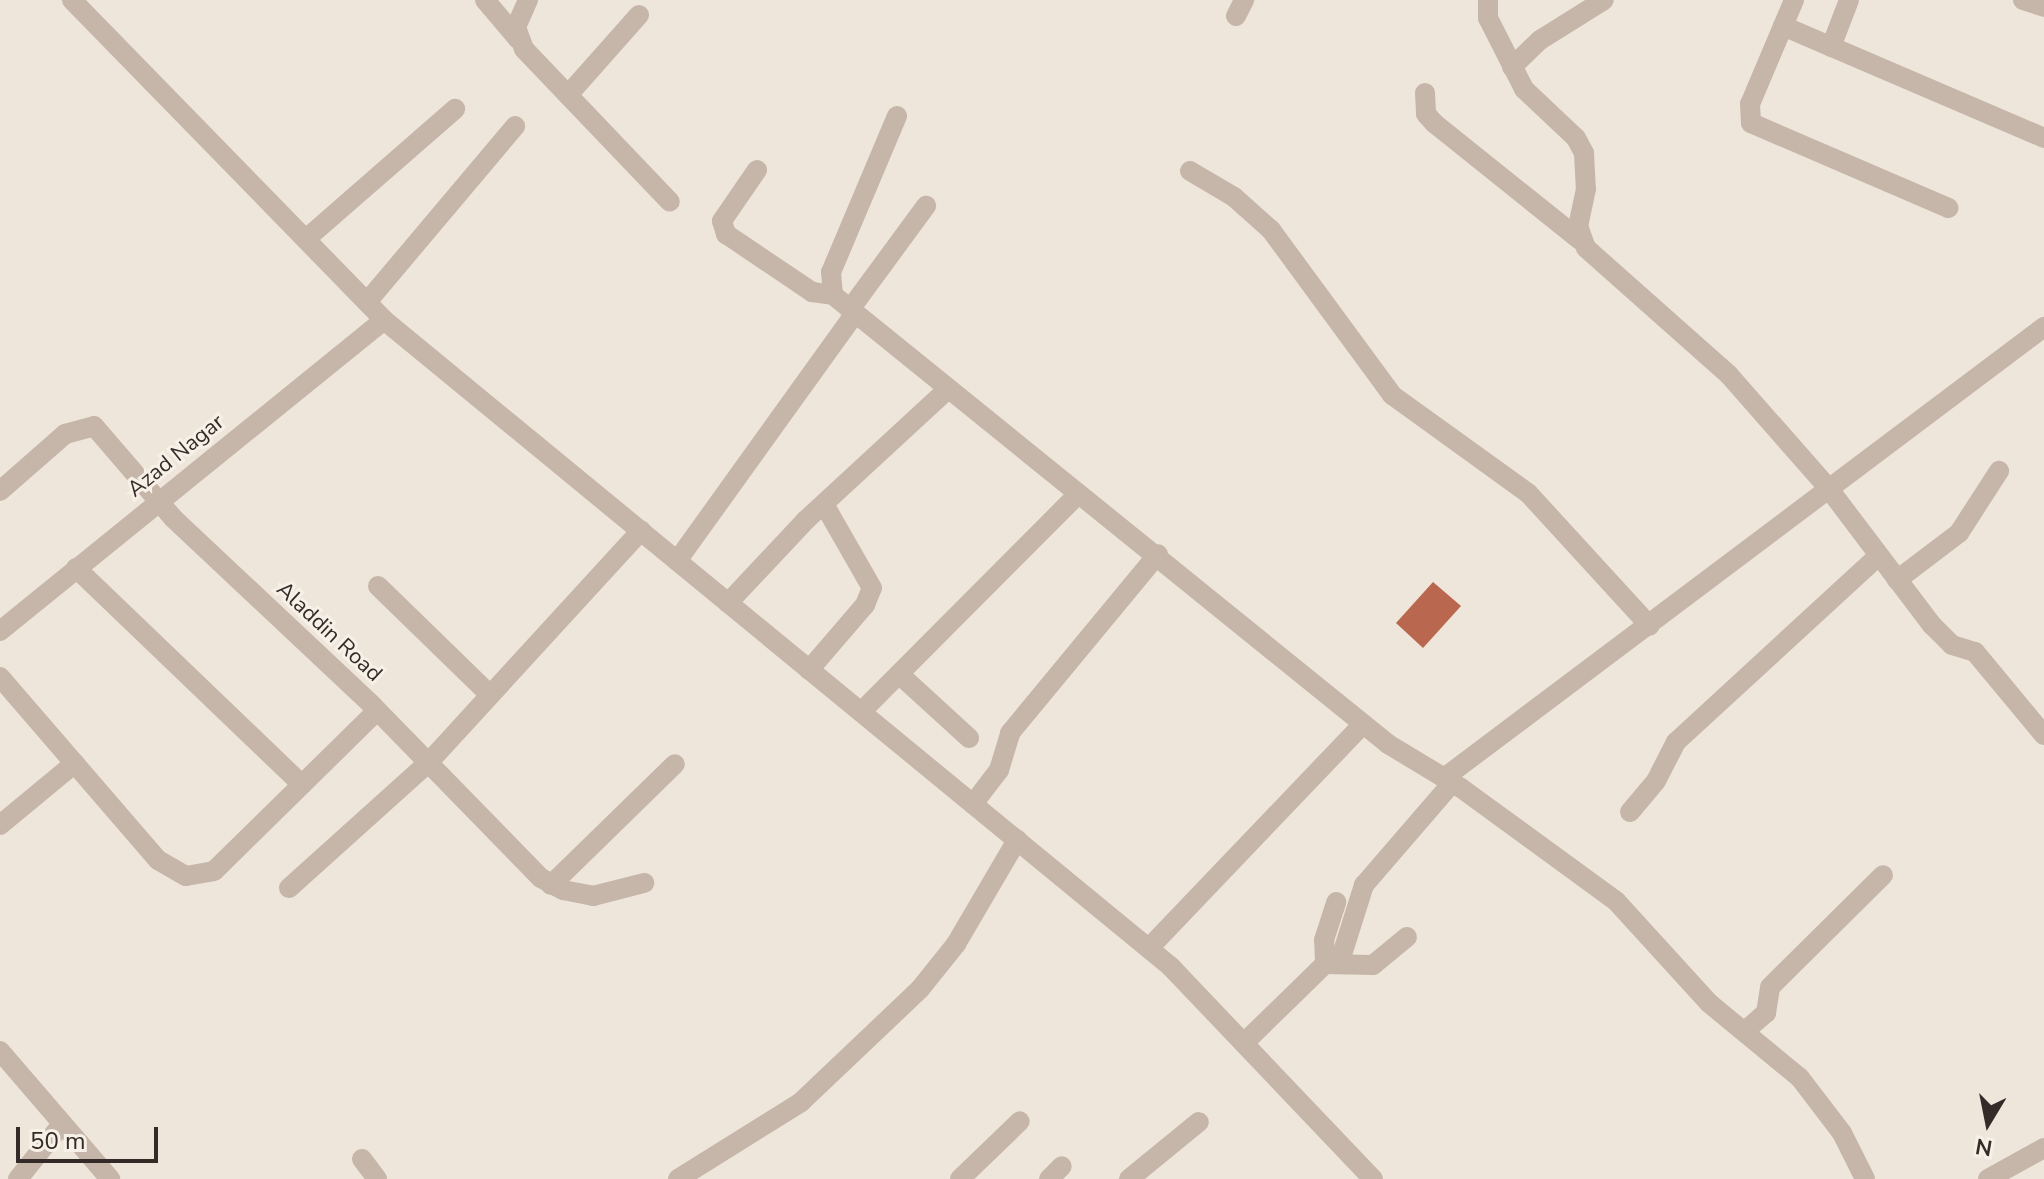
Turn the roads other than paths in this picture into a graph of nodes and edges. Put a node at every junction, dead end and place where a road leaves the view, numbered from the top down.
1 (72, 0) edge
2 (485, 0) edge
3 (528, 0) edge
4 (1488, 0) edge
5 (1604, 0) edge
6 (1794, 0) edge
7 (1849, 0) edge
8 (2023, 0) edge
9 (2044, 7) edge
10 (639, 15) dead end
11 (1783, 26) junction
12 (518, 39) junction
13 (1831, 47) junction
14 (1508, 59) junction
15 (1425, 93) dead end
16 (568, 95) junction
17 (455, 109) dead end
18 (897, 116) dead end
19 (515, 126) dead end
20 (2044, 138) edge
21 (757, 170) dead end
22 (1190, 171) dead end
23 (670, 202) dead end
24 (926, 206) dead end
25 (1948, 208) dead end
26 (306, 239) junction
27 (1580, 240) junction
28 (833, 295) junction
29 (367, 302) junction
30 (853, 310) junction
31 (384, 320) junction
32 (2044, 327) edge
33 (948, 389) junction
34 (1999, 471) dead end
35 (1829, 489) junction
36 (0, 491) edge
37 (1078, 494) junction
38 (158, 501) junction
39 (825, 506) junction
40 (641, 531) junction
41 (1158, 554) junction
42 (1878, 556) junction
43 (677, 561) junction
44 (76, 568) junction
45 (1897, 580) junction
46 (378, 586) dead end
47 (728, 603) junction
48 (1650, 626) junction
49 (0, 631) edge
50 (809, 670) junction
51 (899, 674) junction
52 (0, 677) edge
53 (490, 695) junction
54 (377, 711) junction
55 (2038, 711) edge
56 (861, 712) junction
57 (1363, 724) junction
58 (2044, 735) edge
59 (969, 738) dead end
60 (429, 762) junction
61 (75, 763) junction
62 (675, 764) dead end
63 (1448, 781) junction
64 (302, 785) junction
65 (973, 804) junction
66 (1630, 812) dead end
67 (0, 825) edge
68 (1017, 840) junction
69 (1883, 875) dead end
70 (644, 883) dead end
71 (551, 885) junction
72 (289, 888) dead end
73 (1336, 902) dead end
74 (1407, 937) dead end
75 (1149, 948) junction
76 (1333, 962) junction
77 (1745, 1031) junction
78 (1244, 1043) junction
79 (0, 1051) edge
80 (1020, 1121) dead end
81 (1199, 1122) dead end
82 (62, 1124) junction
83 (2044, 1148) edge
84 (362, 1159) dead end
85 (18, 1179) edge
86 (110, 1179) edge
87 (377, 1179) edge
88 (678, 1179) edge
89 (960, 1179) edge
90 (1129, 1179) edge
91 (1373, 1179) edge
92 (1865, 1179) edge
93 (1988, 1179) edge

1 - 26 street
2 - 12 street
3 - 12 street
4 - 14 street
5 - 14 street
6 - 11 street
7 - 13 street
8 - 9 street
10 - 16 street
11 - 13 street
11 - 25 street
12 - 16 street
13 - 20 street
14 - 27 street
15 - 27 street
16 - 23 street
17 - 26 street
18 - 28 street
19 - 29 street
21 - 28 street
22 - 48 street
24 - 30 street
26 - 29 street
27 - 35 street
28 - 30 street
29 - 31 street
30 - 33 street
30 - 43 street
31 - 38 street, Azad Nagar
31 - 40 street
32 - 35 street
33 - 37 street
33 - 39 street
34 - 45 street
35 - 42 street
35 - 48 street
36 - 38 street, Aladdin Road
37 - 41 street
37 - 51 street
38 - 44 street, Azad Nagar
38 - 54 street, Aladdin Road
39 - 47 street
39 - 50 street
40 - 43 street
40 - 53 street
41 - 57 street
41 - 65 street
42 - 45 street
42 - 66 street
43 - 47 street
44 - 49 street, Azad Nagar
44 - 64 street
45 - 55 street
46 - 53 street
47 - 50 street
48 - 63 street
50 - 56 street
51 - 56 street
51 - 59 street
52 - 61 street
53 - 60 street
54 - 60 street, Aladdin Road
54 - 64 street
55 - 58 street
56 - 65 street
57 - 63 street
57 - 75 street
60 - 71 street, Aladdin Road
60 - 72 street
61 - 64 street
61 - 67 street
62 - 71 street
63 - 76 street
63 - 77 street
65 - 68 street
68 - 75 street
68 - 88 street
69 - 77 street
70 - 71 street
73 - 76 street
74 - 76 street
75 - 78 street
76 - 78 street
77 - 92 street
78 - 91 street
79 - 82 street
80 - 89 street
81 - 90 street
82 - 85 street
82 - 86 street
83 - 93 street
84 - 87 street

